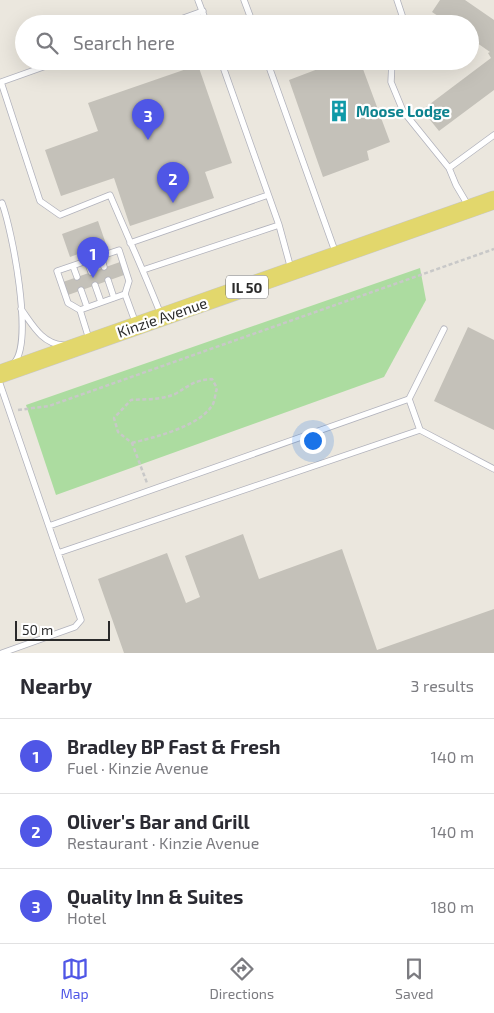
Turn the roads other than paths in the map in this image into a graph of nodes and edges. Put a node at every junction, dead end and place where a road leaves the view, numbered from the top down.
1 (198, 0) edge
2 (244, 0) edge
3 (397, 0) edge
4 (203, 11) junction
5 (192, 15) edge
6 (204, 15) edge
7 (250, 15) edge
8 (402, 15) edge
9 (35, 70) edge
10 (223, 70) edge
11 (269, 70) edge
12 (392, 70) edge
13 (494, 135) edge
14 (449, 168) junction
15 (268, 195) junction
16 (494, 200) edge
17 (1, 202) edge
18 (470, 209) junction
19 (279, 225) junction
20 (130, 242) junction
21 (101, 256) junction
22 (337, 256) junction
23 (87, 261) junction
24 (73, 266) junction
25 (104, 267) dead end
26 (143, 270) junction
27 (91, 272) dead end
28 (291, 272) junction
29 (77, 277) dead end
30 (108, 280) dead end
31 (95, 285) dead end
32 (81, 290) dead end
33 (125, 294) junction
34 (114, 298) junction
35 (101, 302) junction
36 (87, 307) junction
37 (21, 309) junction
38 (80, 310) junction
39 (162, 317) junction
40 (136, 326) junction
41 (444, 329) dead end
42 (84, 344) junction
43 (2, 376) edge
44 (409, 399) junction
45 (420, 430) junction
46 (494, 468) edge
47 (49, 526) junction
48 (58, 554) junction
49 (2, 653) edge

1 - 4 lane
2 - 7 lane
3 - 8 lane
4 - 5 lane
4 - 6 lane
9 - 20 lane
10 - 15 lane
11 - 22 lane
12 - 14 lane
13 - 14 lane
14 - 18 lane
15 - 19 lane
15 - 20 lane
16 - 18 main road, Kinzie Avenue / IL 50
17 - 37 lane
18 - 22 main road, Kinzie Avenue / IL 50
19 - 26 lane
19 - 28 lane
20 - 26 lane
21 - 23 lane
21 - 25 lane
21 - 33 lane
22 - 28 main road, Kinzie Avenue / IL 50
23 - 24 lane
23 - 27 lane
24 - 29 lane
24 - 38 lane
26 - 39 lane
28 - 39 main road, Kinzie Avenue / IL 50
30 - 34 lane
31 - 35 lane
32 - 36 lane
33 - 34 lane
33 - 40 lane
34 - 35 lane
35 - 36 lane
36 - 38 lane
37 - 42 lane
37 - 43 lane
38 - 42 lane
39 - 40 main road, Kinzie Avenue / IL 50
40 - 42 main road, Kinzie Avenue / IL 50
41 - 44 lane
42 - 43 main road, Kinzie Avenue / IL 50
43 - 47 lane
44 - 45 lane
44 - 47 lane
45 - 46 lane
45 - 48 lane
47 - 48 lane
48 - 49 lane

